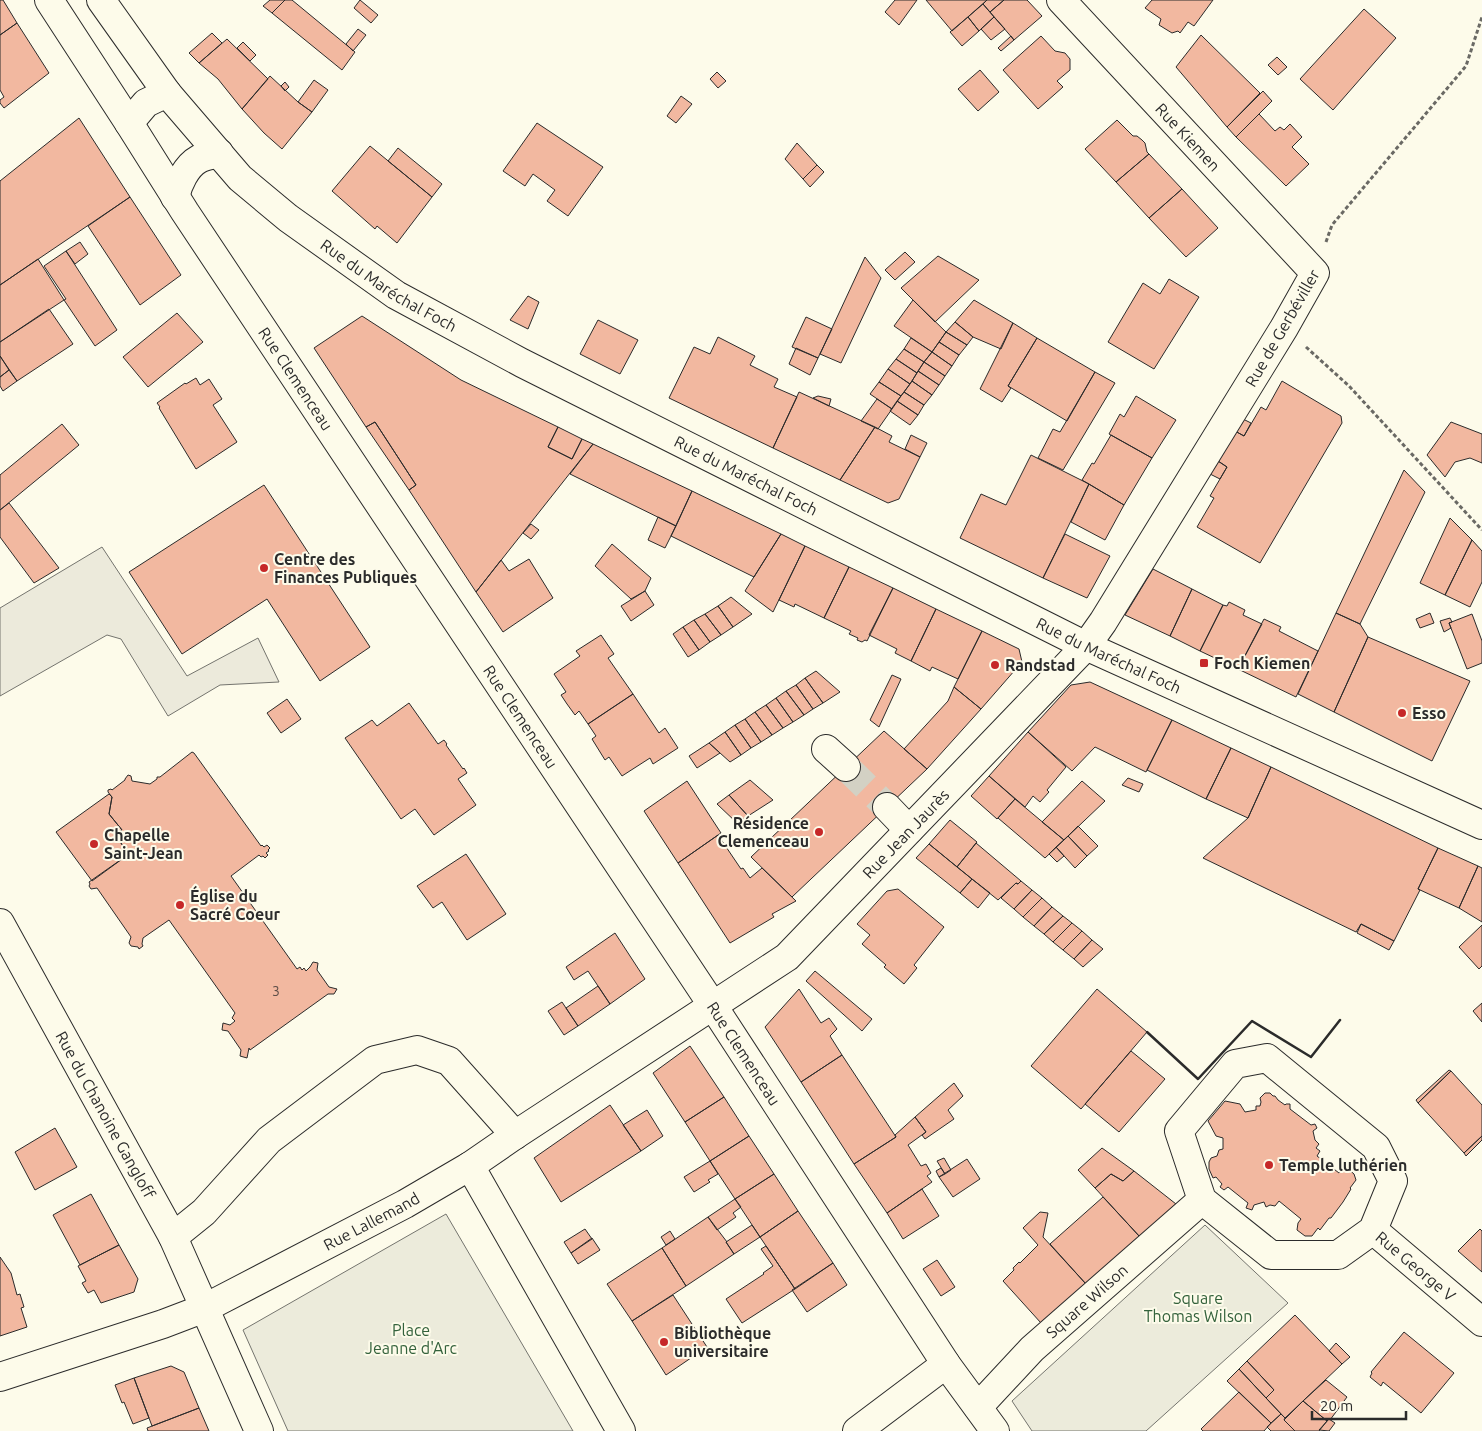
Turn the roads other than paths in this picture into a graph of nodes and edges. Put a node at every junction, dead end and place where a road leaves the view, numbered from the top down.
1 (49, 0) edge
2 (100, 0) edge
3 (1061, 0) edge
4 (167, 93) junction
5 (129, 122) junction
6 (219, 153) junction
7 (175, 197) junction
8 (1315, 273) joint
9 (1086, 646) junction
10 (826, 749) dead end
11 (846, 767) tunnel mouth
12 (887, 807) tunnel mouth
13 (1482, 825) edge
14 (909, 830) junction
15 (0, 923) edge
16 (713, 1006) junction
17 (515, 1135) junction
18 (470, 1166) junction
19 (1202, 1200) junction
20 (1373, 1230) junction
21 (173, 1237) junction
22 (205, 1308) junction
23 (1482, 1322) edge
24 (946, 1364) junction
25 (0, 1377) edge
26 (978, 1407) junction
27 (259, 1431) edge
28 (621, 1431) edge
29 (857, 1431) edge
30 (995, 1431) edge

1 - 5 street, Rue Clemenceau
2 - 4 street, Rue du Maréchal Foch
3 - 8 street, Rue Kiemen
4 - 5 street
4 - 6 street, Rue du Maréchal Foch
5 - 7 street, Rue Clemenceau
6 - 7 street
6 - 9 street, Rue du Maréchal Foch
7 - 16 street, Rue Clemenceau
8 - 9 street, Rue de Gerbéviller
9 - 13 street, Rue du Maréchal Foch
9 - 14 street, Rue Jean Jaurès
10 - 11 street
12 - 14 street
14 - 16 street, Rue Jean Jaurès
15 - 21 street, Rue du Chanoine Gangloff
16 - 17 street, Rue Lallemand
16 - 24 street, Rue Clemenceau
17 - 18 street, Rue Lallemand
17 - 21 street
18 - 22 street, Rue Lallemand
18 - 28 street
19 - 20 street
19 - 20 street, Rue George V
19 - 26 street, Square Wilson
20 - 23 street, Rue George V
21 - 22 street, Rue du Chanoine Gangloff
22 - 25 street, Rue Lallemand
22 - 27 street, Rue du Chanoine Gangloff
24 - 26 street, Rue Clemenceau
24 - 29 street
26 - 30 street, Rue Clemenceau

